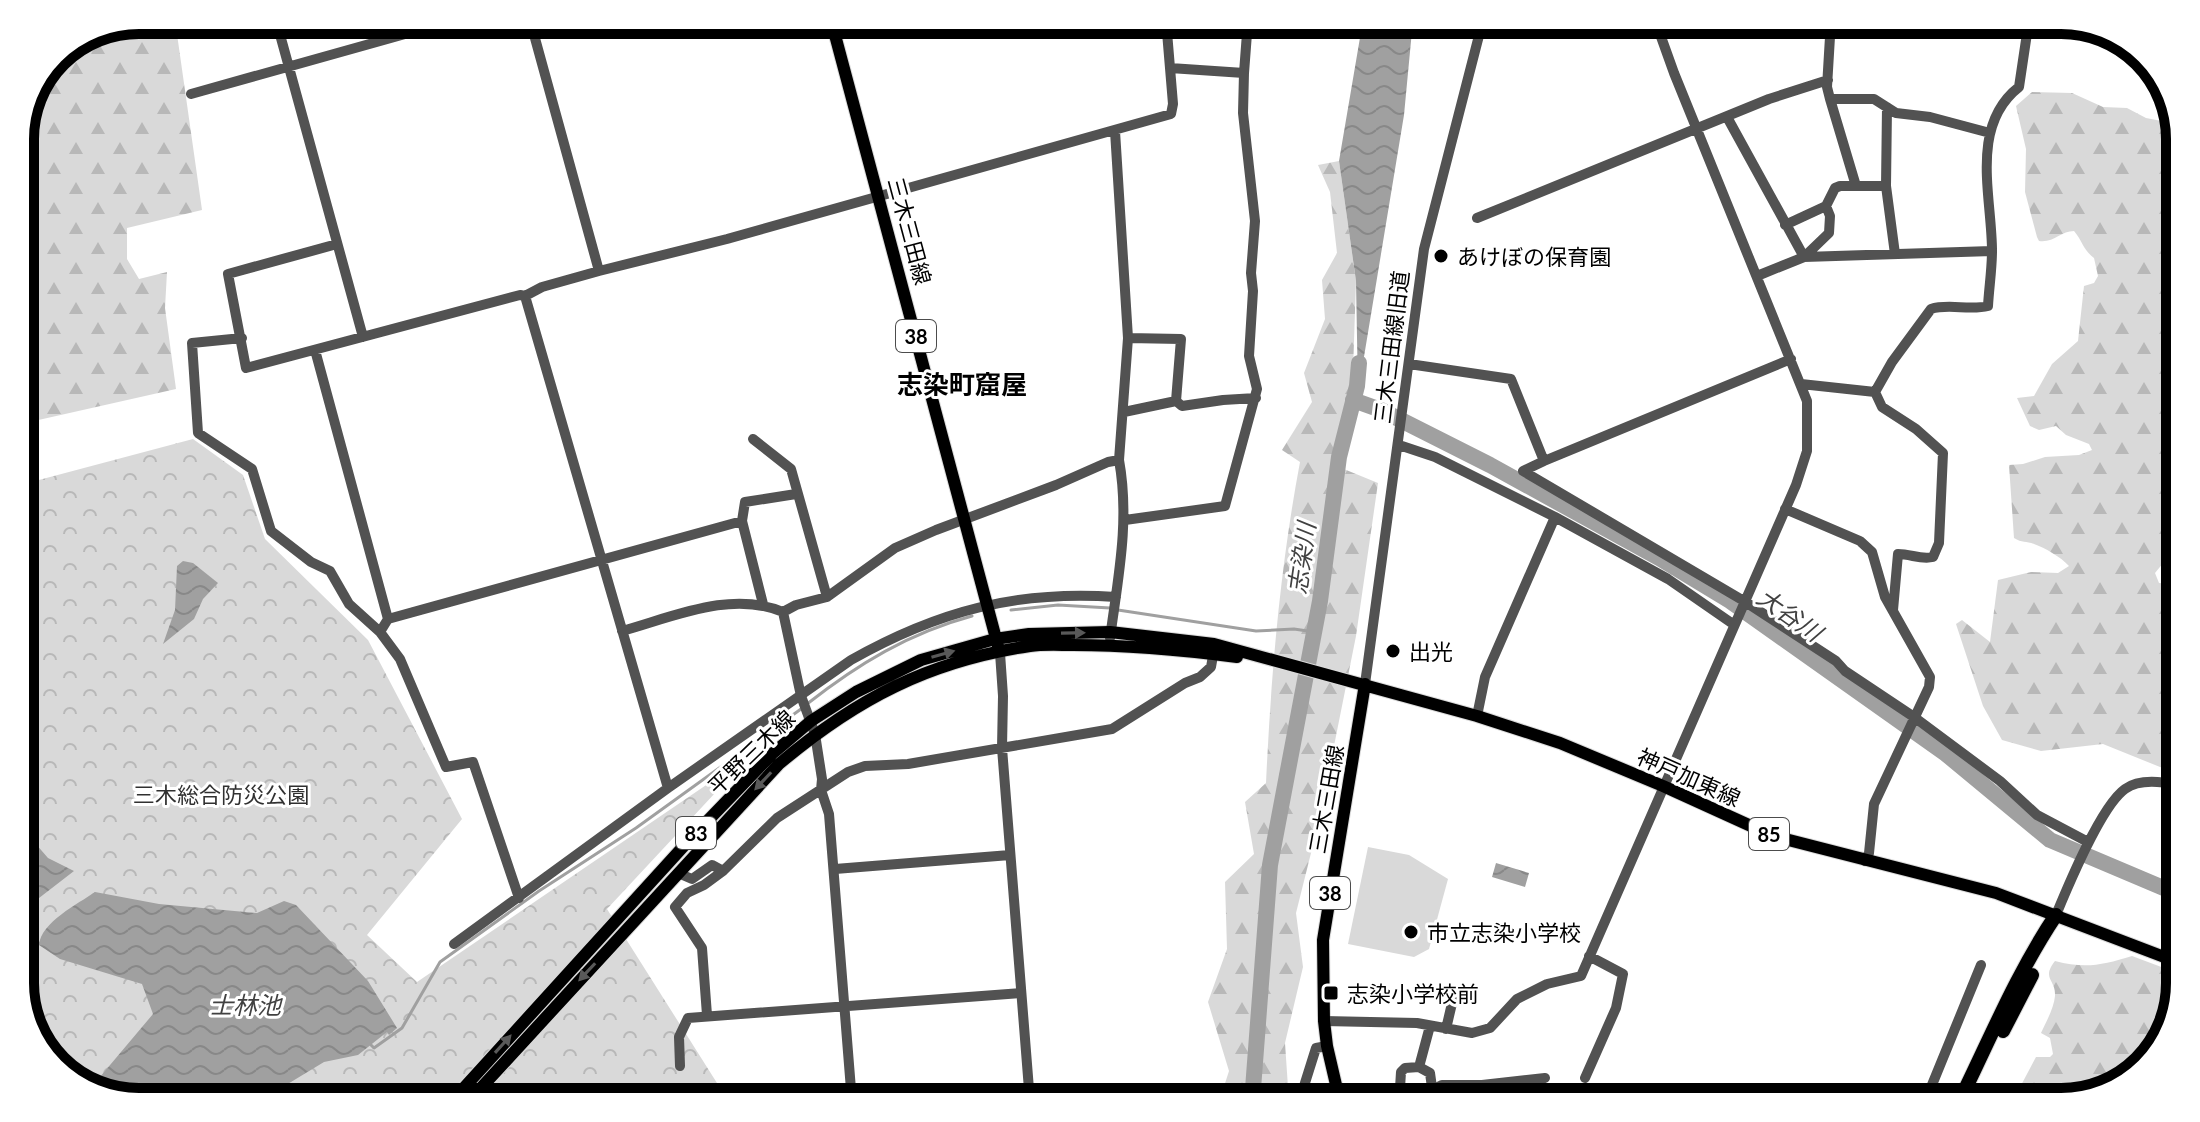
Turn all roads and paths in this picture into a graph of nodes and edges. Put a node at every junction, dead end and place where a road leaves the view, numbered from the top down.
1 (280, 34) edge
2 (404, 34) edge
3 (534, 34) edge
4 (835, 34) edge
5 (1167, 34) edge
6 (1247, 34) edge
7 (1479, 34) edge
8 (1660, 34) edge
9 (1830, 34) edge
10 (2027, 34) edge
11 (288, 66) junction
12 (1170, 68) junction
13 (1244, 73) junction
14 (1828, 80) junction
15 (191, 94) dead end
16 (1830, 99) junction
17 (1887, 107) junction
18 (1727, 117) junction
19 (1697, 128) junction
20 (1115, 131) junction
21 (1990, 133) junction
22 (1856, 186) junction
23 (1886, 186) junction
24 (880, 195) junction
25 (1826, 206) junction
26 (1477, 218) dead end
27 (1785, 225) junction
28 (337, 244) junction
29 (1992, 251) junction
30 (1895, 254) junction
31 (1804, 257) junction
32 (599, 271) junction
33 (1757, 276) junction
34 (525, 296) junction
35 (363, 337) junction
36 (242, 338) junction
37 (1128, 338) junction
38 (315, 350) junction
39 (1791, 359) junction
40 (1409, 364) junction
41 (1801, 384) junction
42 (1875, 392) junction
43 (1256, 398) junction
44 (1176, 401) junction
45 (1124, 412) junction
46 (753, 439) dead end
47 (1399, 445) junction
48 (1119, 460) junction
49 (1544, 461) junction
50 (796, 494) junction
51 (1785, 509) junction
52 (1555, 517) junction
53 (964, 519) junction
54 (1125, 520) junction
55 (742, 521) junction
56 (601, 559) junction
57 (827, 597) junction
58 (1116, 599) junction
59 (1744, 601) junction
60 (763, 604) junction
61 (987, 604) junction
62 (1893, 610) junction
63 (783, 612) junction
64 (388, 619) junction
65 (1733, 624) junction
66 (622, 631) junction
67 (380, 632) junction
68 (995, 639) junction
69 (1110, 639) junction
70 (1214, 649) junction
71 (1000, 653) junction
72 (1365, 684) junction
73 (801, 696) junction
74 (1477, 716) junction
75 (1913, 719) junction
76 (813, 728) junction
77 (1002, 748) junction
78 (2166, 784) edge
79 (1663, 786) junction
80 (668, 788) junction
81 (821, 790) junction
82 (2087, 845) junction
83 (1010, 855) junction
84 (1865, 861) junction
85 (835, 869) junction
86 (723, 871) junction
87 (678, 873) junction
88 (519, 898) junction
89 (2056, 915) junction
90 (454, 944) dead end
91 (1589, 956) junction
92 (2166, 958) edge
93 (1981, 965) dead end
94 (1021, 993) junction
95 (1453, 999) dead end
96 (846, 1005) junction
97 (707, 1015) junction
98 (1324, 1021) junction
99 (1430, 1026) junction
100 (1446, 1029) junction
101 (1327, 1046) junction
102 (680, 1066) dead end
103 (1419, 1067) junction
104 (1545, 1078) dead end
105 (1585, 1078) dead end
106 (464, 1088) edge
107 (481, 1088) edge
108 (851, 1088) edge
109 (1029, 1088) edge
110 (1303, 1088) edge
111 (1337, 1088) edge
112 (1400, 1088) edge
113 (1434, 1088) edge
114 (1436, 1088) edge
115 (1931, 1088) edge
116 (1966, 1088) edge
117 (1975, 1088) edge

1 - 11 street
2 - 11 street
3 - 32 street
4 - 24 main road, 三木三田線 / 38
5 - 12 street
6 - 13 street
7 - 40 street, 三木三田線旧道
8 - 19 street
9 - 14 street
10 - 21 street
11 - 15 street
11 - 28 street
12 - 13 street
12 - 20 street
13 - 43 street
14 - 16 street
14 - 18 street
16 - 17 street
16 - 22 street
17 - 21 street
17 - 23 street
18 - 19 street
18 - 27 street
19 - 26 street
19 - 33 street
20 - 24 street
20 - 37 street
21 - 29 street
22 - 23 street
22 - 25 street
23 - 30 street
24 - 32 street
24 - 53 main road, 三木三田線 / 38
25 - 27 street
25 - 31 street
27 - 31 street
28 - 35 street
28 - 36 street
29 - 30 street
29 - 42 street
30 - 31 street
31 - 33 street
32 - 34 street
33 - 39 street
34 - 35 street
34 - 56 street
35 - 38 street
36 - 38 street
36 - 67 street
37 - 44 street
37 - 45 street
38 - 64 street
39 - 41 street
39 - 49 street
40 - 47 street, 三木三田線旧道
40 - 49 street
41 - 42 street
41 - 51 street
42 - 62 street
43 - 44 street
43 - 54 street
44 - 45 street
45 - 48 street
46 - 50 street
47 - 52 street
47 - 72 street, 三木三田線旧道
48 - 53 street
48 - 54 street
49 - 59 street
50 - 55 street
50 - 57 street
51 - 59 street
51 - 62 street
52 - 65 street
52 - 74 street
53 - 57 street
53 - 61 main road, 三木三田線 / 38
54 - 58 street
55 - 56 street
55 - 60 street
56 - 64 street
56 - 66 street
57 - 63 street
58 - 61 street
58 - 69 street
59 - 65 street
59 - 75 street
60 - 63 street
60 - 66 street
61 - 68 main road, 三木三田線 / 38
61 - 73 street
62 - 75 street
63 - 73 street
64 - 67 street
65 - 79 street
66 - 80 street
67 - 88 street
68 -> 69 main road
68 - 71 main road, 三木三田線 / 38
76 -> 68 main road, 平野三木線 / 83
69 - 70 main road
69 - 71 main road
70 - 72 main road
70 - 77 street
71 - 76 main road, 平野三木線 / 83
71 - 77 street
72 - 74 main road, 神戸加東線 / 85
72 - 98 main road, 三木三田線 / 38
73 - 76 street
73 - 80 street
74 - 79 main road, 神戸加東線 / 85
75 - 82 street
75 - 84 street
76 - 81 street
76 -> 87 main road, 平野三木線 / 83
106 -> 76 main road, 平野三木線 / 83
77 - 81 street
77 - 83 street
78 - 82 street
79 - 84 main road, 神戸加東線 / 85
79 - 91 street
80 - 88 street
81 - 85 street
81 - 86 street
82 - 89 street
83 - 85 street
83 - 94 street
84 - 89 main road, 神戸加東線 / 85
85 - 96 street
86 - 87 street
86 - 97 street
87 -> 107 main road, 平野三木線 / 83
88 - 90 street
89 - 92 main road, 神戸加東線 / 85
89 - 116 highway
89 - 117 highway
91 - 100 street
91 - 105 street
93 - 115 street
94 - 96 street
94 - 109 street
95 - 100 street
96 - 97 street
96 - 108 street
97 - 102 street
98 - 99 street
98 - 101 main road, 三木三田線 / 38
99 - 100 street
99 - 103 street
101 - 110 street
101 - 111 main road, 三木三田線 / 38
103 - 112 street
103 - 113 street
104 - 114 street

